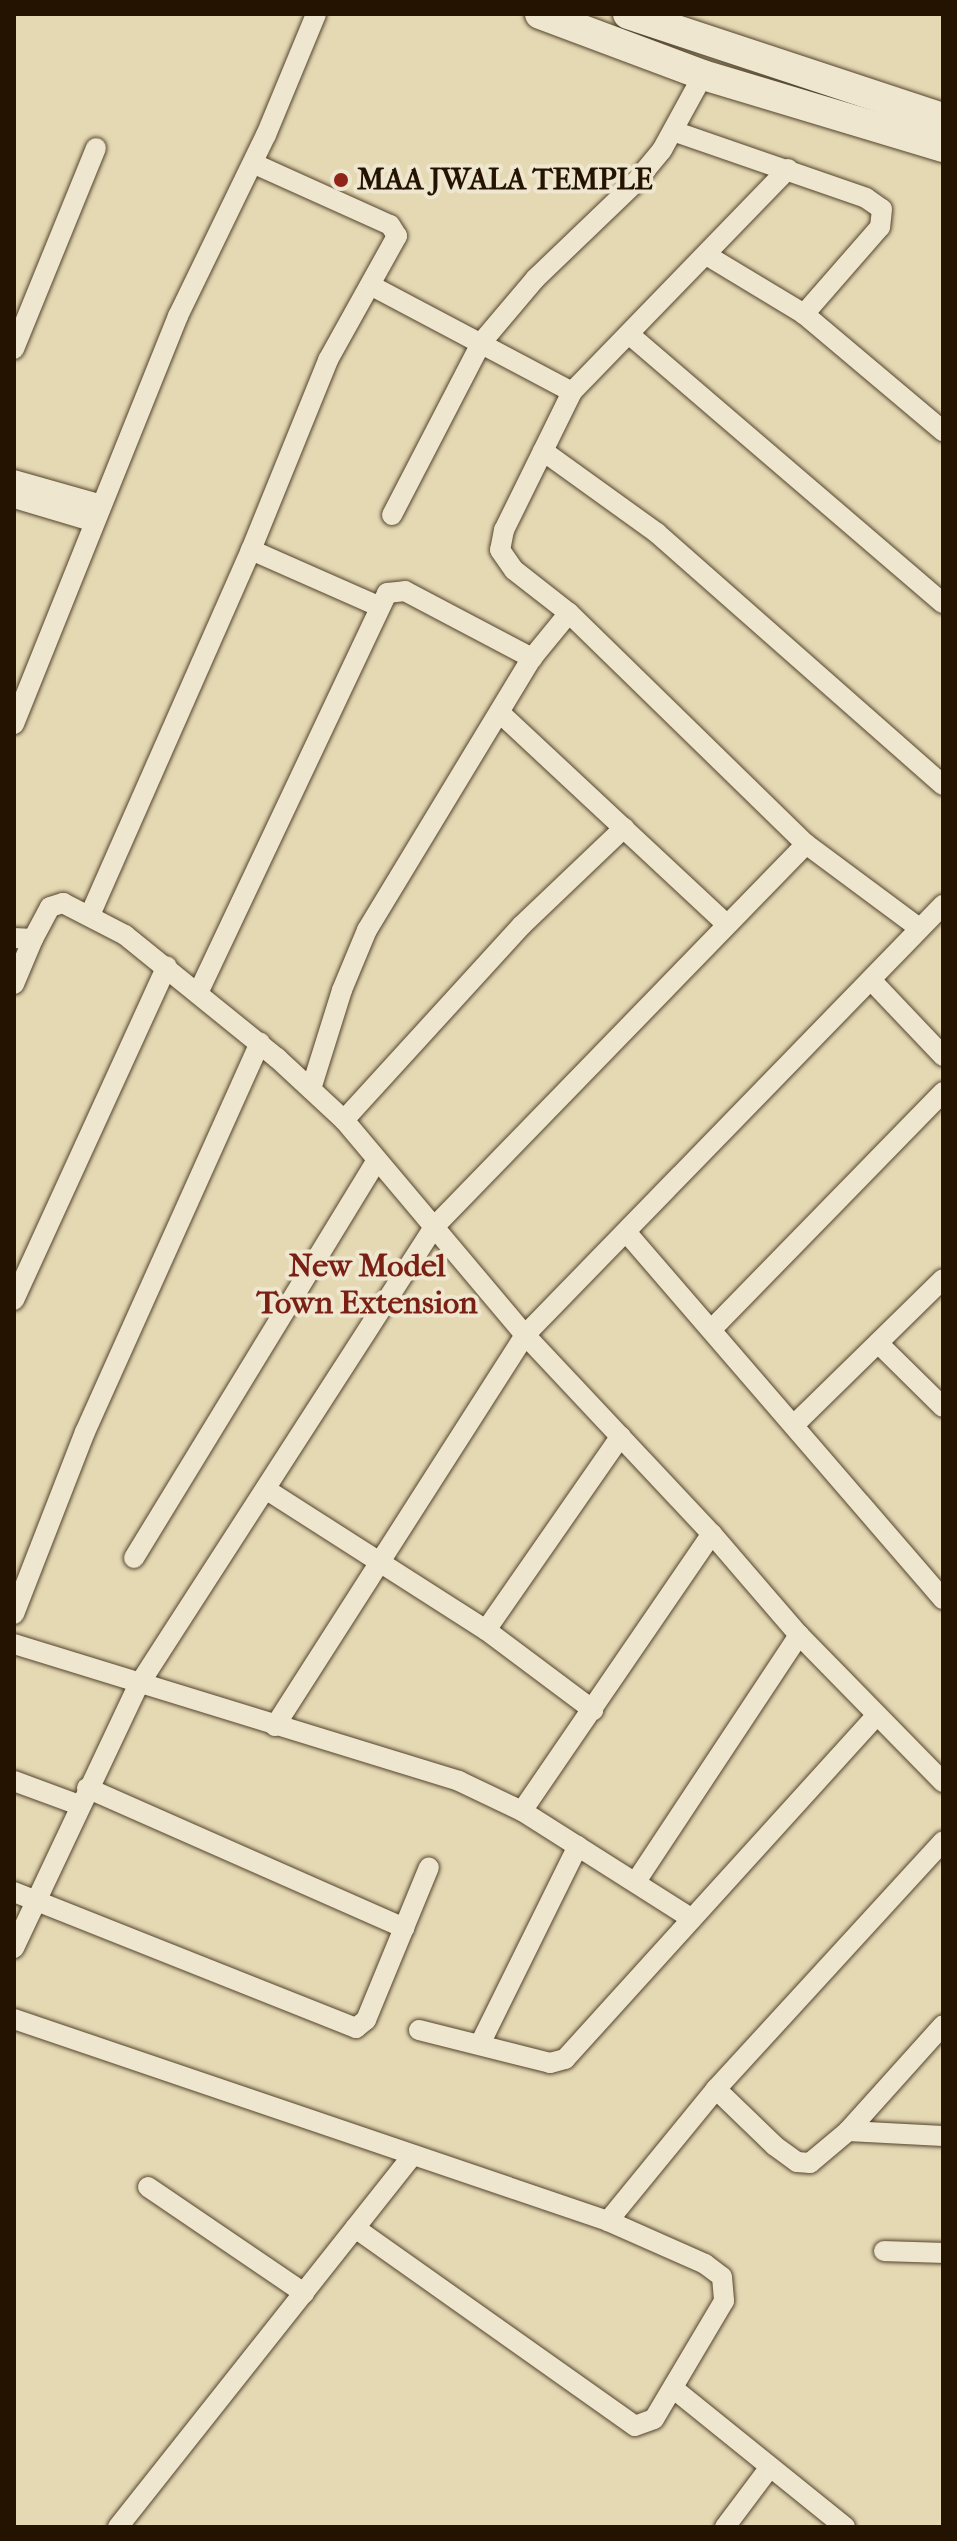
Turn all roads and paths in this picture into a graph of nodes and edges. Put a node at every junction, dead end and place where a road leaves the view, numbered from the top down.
1 (316, 14) edge
2 (540, 14) edge
3 (628, 14) edge
4 (703, 75) junction
5 (943, 118) edge
6 (673, 131) junction
7 (943, 147) edge
8 (96, 148) dead end
9 (253, 163) junction
10 (788, 169) junction
11 (708, 256) junction
12 (372, 286) junction
13 (804, 314) junction
14 (630, 335) junction
15 (481, 343) junction
16 (14, 349) edge
17 (572, 392) junction
18 (943, 431) edge
19 (543, 451) junction
20 (14, 480) edge
21 (14, 498) edge
22 (98, 513) junction
23 (392, 515) dead end
24 (251, 550) junction
25 (943, 603) edge
26 (380, 607) junction
27 (569, 613) junction
28 (532, 658) junction
29 (500, 713) junction
30 (14, 724) edge
31 (943, 785) edge
32 (624, 828) junction
33 (806, 844) junction
34 (943, 905) edge
35 (90, 915) junction
36 (724, 922) junction
37 (919, 928) junction
38 (24, 939) edge
39 (167, 966) junction
40 (871, 980) junction
41 (14, 984) edge
42 (199, 991) junction
43 (260, 1043) junction
44 (943, 1056) edge
45 (311, 1089) junction
46 (943, 1092) edge
47 (344, 1120) junction
48 (376, 1162) junction
49 (434, 1227) junction
50 (627, 1233) junction
51 (943, 1279) edge
52 (14, 1300) edge
53 (712, 1329) junction
54 (525, 1335) junction
55 (878, 1343) junction
56 (943, 1407) edge
57 (795, 1424) junction
58 (621, 1436) junction
59 (267, 1490) junction
60 (712, 1534) junction
61 (134, 1558) dead end
62 (375, 1563) junction
63 (943, 1599) edge
64 (14, 1614) edge
65 (486, 1630) junction
66 (799, 1635) junction
67 (14, 1644) edge
68 (138, 1686) junction
69 (593, 1710) junction
70 (875, 1717) junction
71 (275, 1726) junction
72 (943, 1780) edge
73 (14, 1781) edge
74 (83, 1796) junction
75 (522, 1811) junction
76 (943, 1841) edge
77 (578, 1846) junction
78 (429, 1867) dead end
79 (637, 1880) junction
80 (14, 1892) edge
81 (37, 1899) junction
82 (692, 1919) junction
83 (405, 1928) junction
84 (14, 1948) edge
85 (14, 2019) edge
86 (943, 2025) edge
87 (419, 2030) dead end
88 (480, 2044) junction
89 (716, 2089) junction
90 (848, 2131) junction
91 (943, 2136) edge
92 (410, 2158) junction
93 (148, 2187) dead end
94 (608, 2221) junction
95 (355, 2228) junction
96 (884, 2251) dead end
97 (943, 2253) edge
98 (304, 2293) junction
99 (674, 2389) junction
100 (770, 2467) junction
101 (118, 2527) edge
102 (725, 2527) edge
103 (845, 2527) edge

1 - 9 street
2 - 4 main road
3 - 5 main road
4 - 6 street
4 - 7 main road
6 - 10 street
6 - 15 street
8 - 16 street
9 - 12 street
9 - 22 street
10 - 11 street
10 - 13 street
11 - 13 street
11 - 14 street
12 - 15 street
12 - 24 street
13 - 18 street
14 - 17 street
14 - 25 street
15 - 17 street
15 - 23 street
17 - 19 street
19 - 27 street
19 - 31 street
20 - 22 street
21 - 22 street
22 - 30 street
24 - 26 street
24 - 35 street
26 - 28 street
26 - 42 street
27 - 28 street
27 - 33 street
28 - 29 street
29 - 32 street
29 - 45 street
32 - 36 street
32 - 47 street
33 - 36 street
33 - 37 street
34 - 37 street
35 - 38 street
35 - 39 street
36 - 49 street
37 - 40 street
38 - 41 street
39 - 42 street
39 - 52 street
40 - 44 street
40 - 50 street
42 - 43 street
43 - 45 street
43 - 64 street
45 - 47 street
46 - 53 street
47 - 48 street
48 - 49 street
48 - 61 street
49 - 54 street
49 - 59 street
50 - 53 street
50 - 54 street
51 - 55 street
53 - 57 street
54 - 58 street
54 - 62 street
55 - 56 street
55 - 57 street
57 - 63 street
58 - 60 street
58 - 65 street
59 - 62 street
59 - 68 street
60 - 66 street
60 - 69 street
62 - 65 street
62 - 71 street
65 - 69 street
66 - 70 street
66 - 79 street
67 - 68 street
68 - 71 street
68 - 74 street
69 - 75 street
70 - 72 street
70 - 82 street
71 - 75 street
73 - 74 street
74 - 81 street
74 - 83 street
75 - 77 street
76 - 89 street
77 - 79 street
77 - 88 street
78 - 83 street
79 - 82 street
80 - 81 street
81 - 83 street
81 - 84 street
82 - 88 street
85 - 92 street
86 - 90 street
87 - 88 street
89 - 90 street
89 - 94 street
90 - 91 street
92 - 94 street
92 - 95 street
93 - 98 street
94 - 99 street
95 - 98 street
95 - 99 street
96 - 97 street
98 - 101 street
99 - 100 street
100 - 102 street
100 - 103 street

